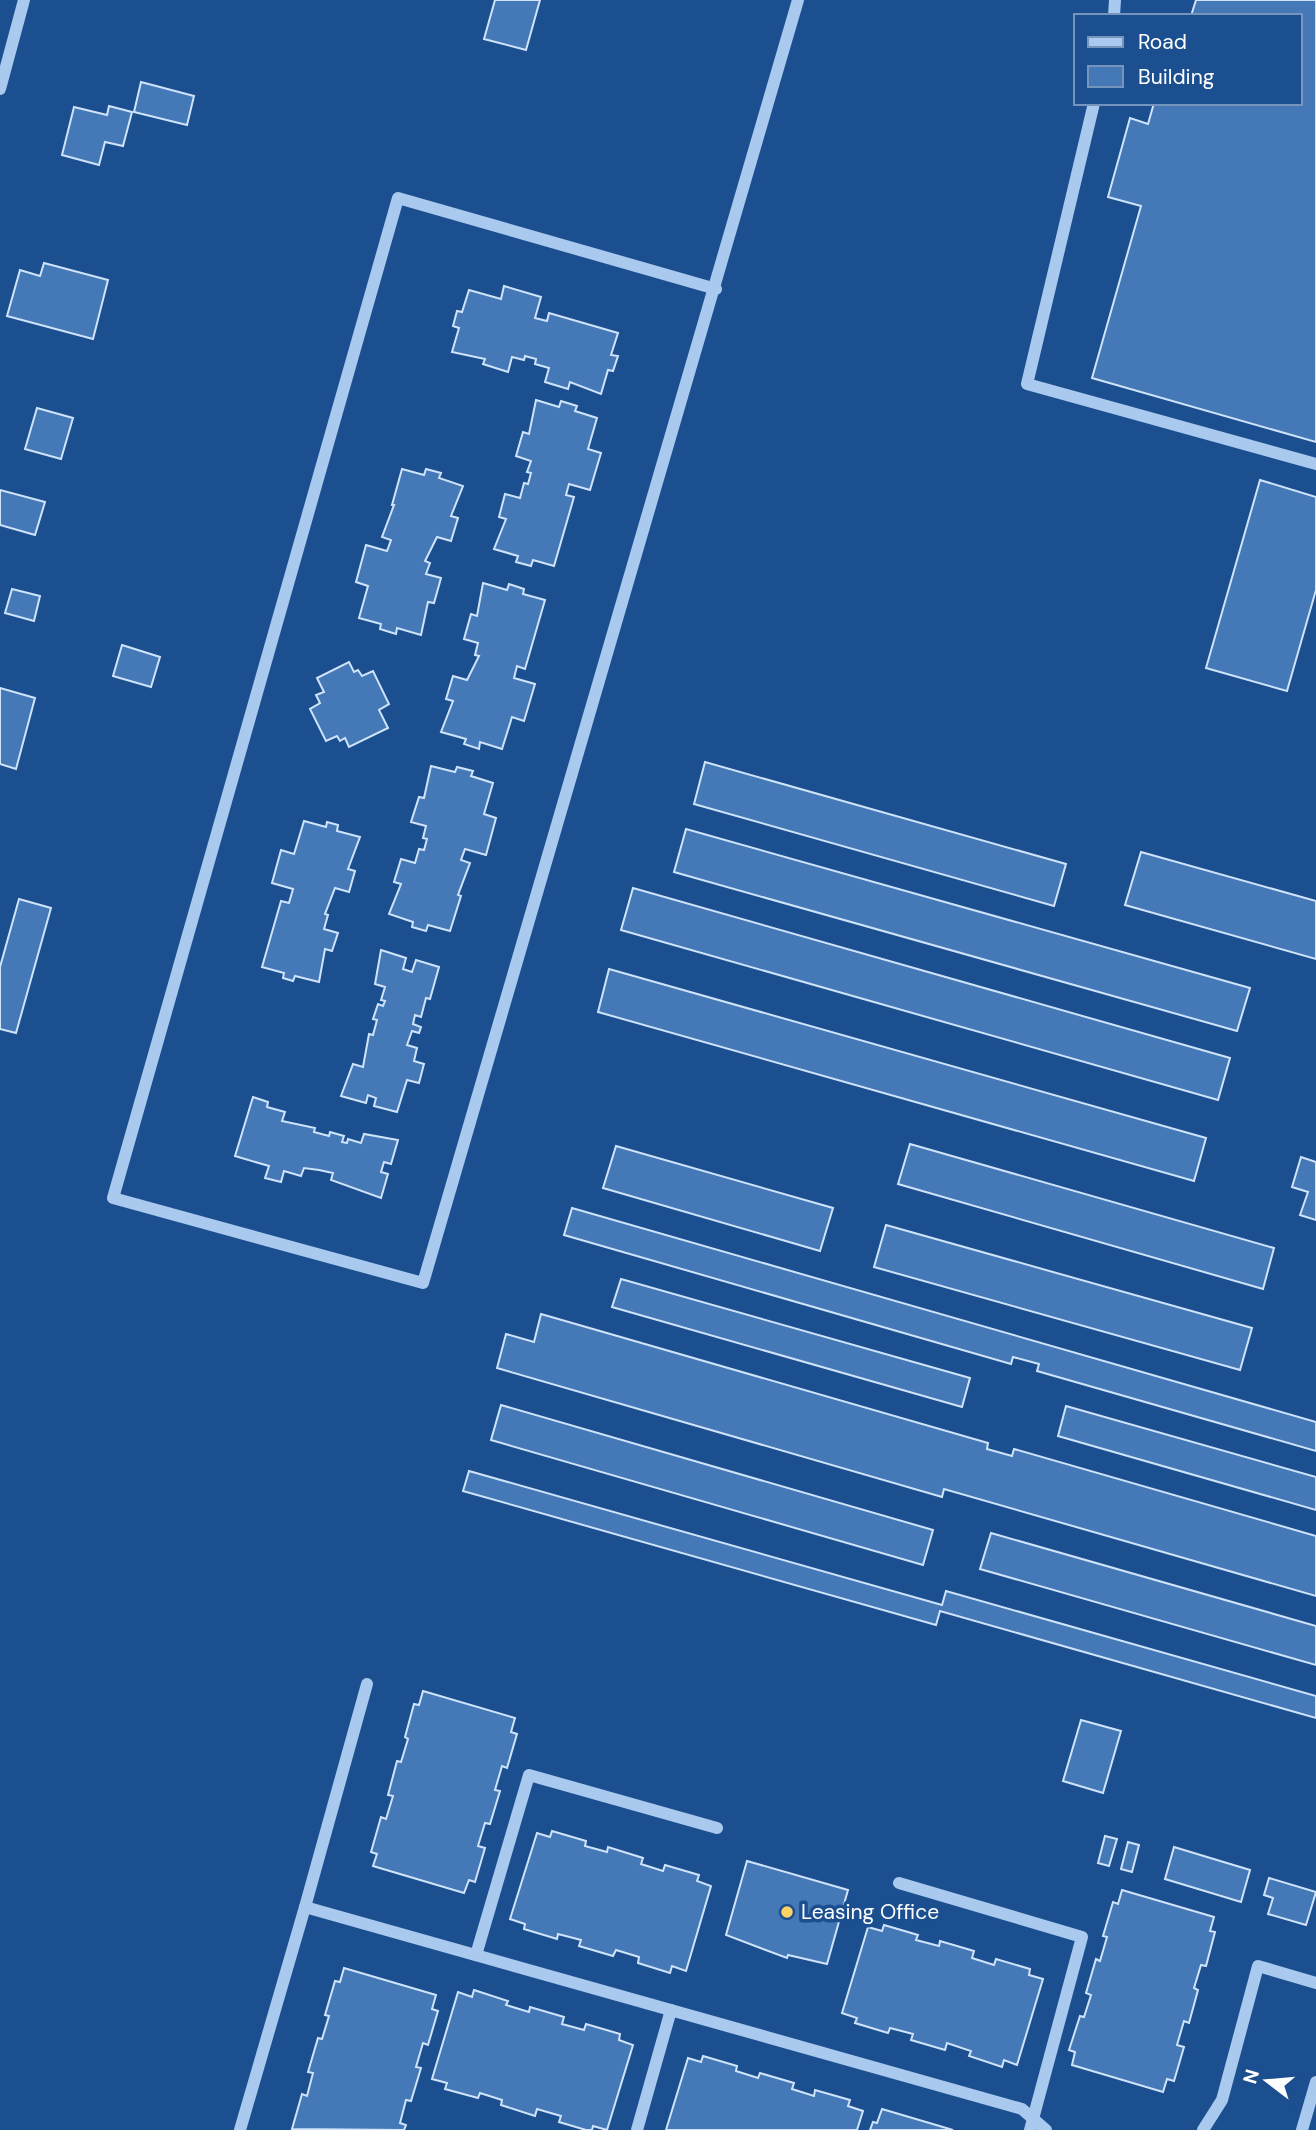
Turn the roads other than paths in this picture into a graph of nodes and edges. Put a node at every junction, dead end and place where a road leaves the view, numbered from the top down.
1 (24, 0) edge
2 (798, 0) edge
3 (0, 89) edge
4 (1094, 105) edge
5 (716, 289) junction
6 (1316, 464) edge
7 (367, 1684) dead end
8 (717, 1828) dead end
9 (899, 1884) dead end
10 (305, 1906) junction
11 (476, 1955) junction
12 (1316, 1983) edge
13 (671, 2010) junction
14 (1316, 2082) edge
15 (1032, 2124) edge
16 (240, 2130) edge
17 (637, 2130) edge
18 (1046, 2130) edge
19 (1203, 2130) edge
20 (1302, 2130) edge

1 - 3 street
2 - 5 street
4 - 6 street
5 - 5 street
7 - 10 street
8 - 11 street
9 - 15 street
10 - 11 street
10 - 16 street
11 - 13 street
12 - 19 street
13 - 15 street
13 - 17 street
14 - 20 street
15 - 18 street

